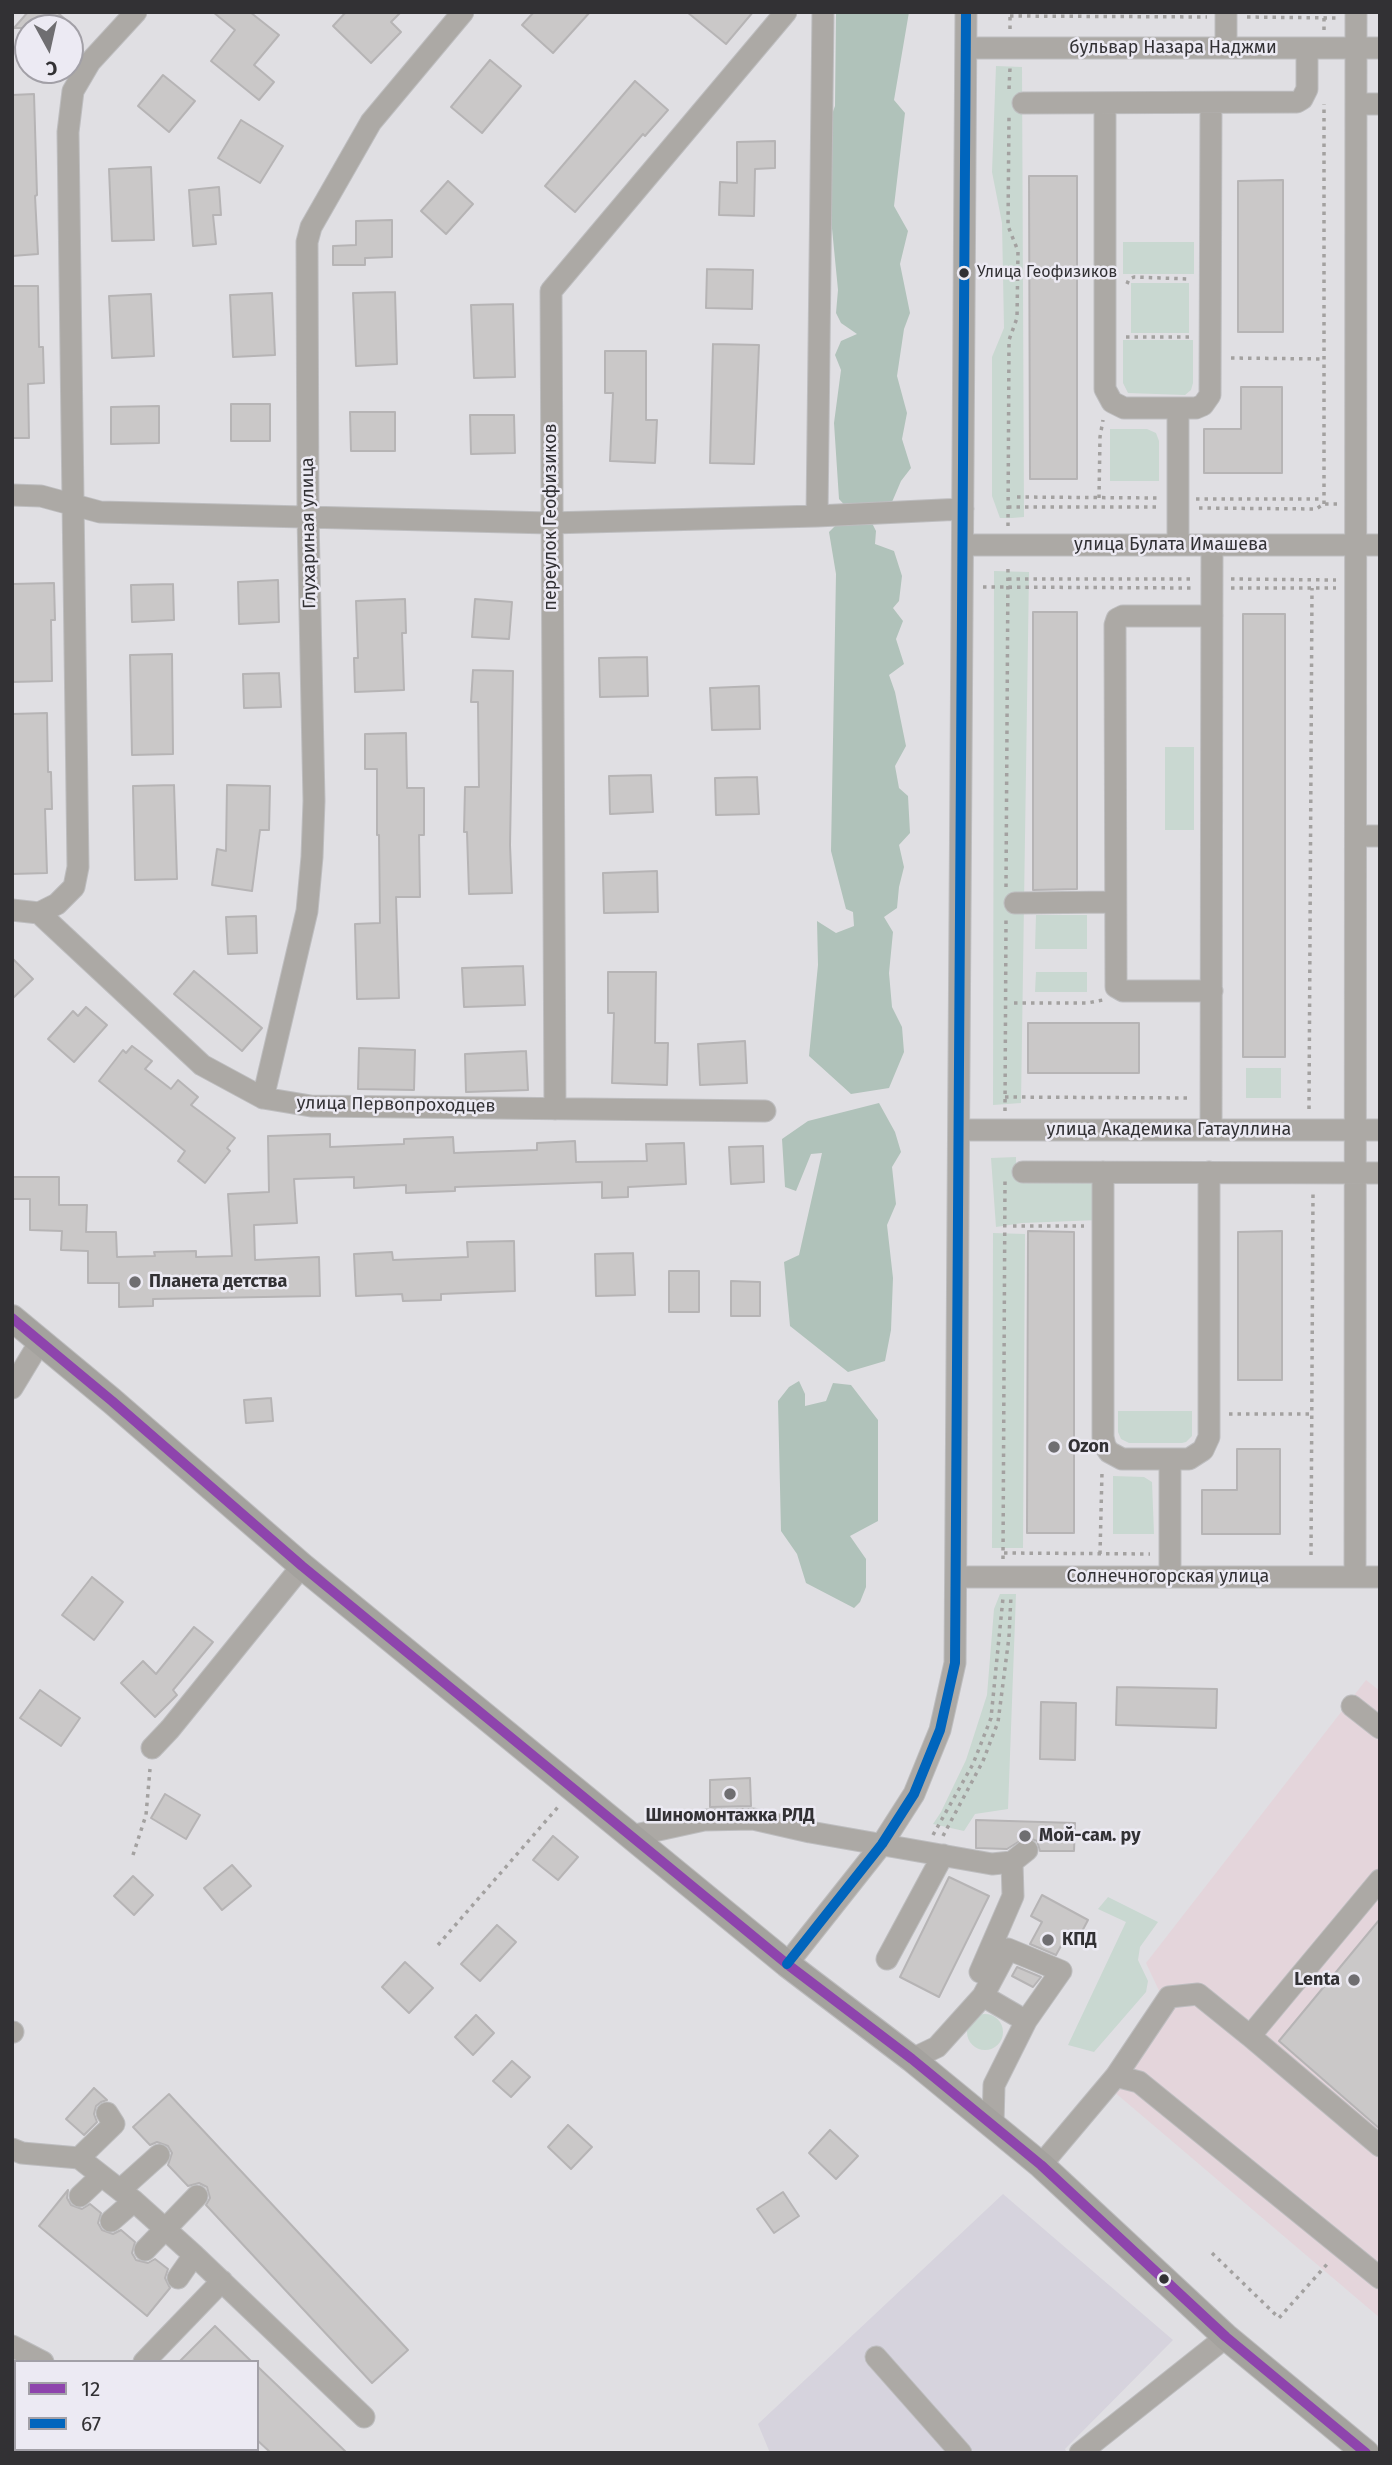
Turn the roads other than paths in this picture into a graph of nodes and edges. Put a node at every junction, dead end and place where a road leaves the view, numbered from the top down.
1 (136, 12) edge
2 (463, 12) edge
3 (786, 12) edge
4 (823, 12) edge
5 (966, 12) edge
6 (1226, 15) edge
7 (1356, 15) edge
8 (966, 48) junction
9 (1226, 48) junction
10 (1315, 48) junction
11 (1356, 48) junction
12 (1380, 48) edge
13 (1014, 103) road end
14 (1105, 104) junction
15 (1211, 104) junction
16 (1356, 104) junction
17 (1380, 104) edge
18 (1178, 408) junction
19 (12, 495) edge
20 (73, 506) junction
21 (963, 509) junction
22 (817, 516) junction
23 (308, 517) junction
24 (550, 523) junction
25 (963, 545) junction
26 (1178, 545) junction
27 (1212, 545) junction
28 (1356, 545) junction
29 (1380, 545) edge
30 (1212, 616) junction
31 (1356, 836) junction
32 (1380, 836) edge
33 (1115, 902) junction
34 (1009, 904) road end
35 (12, 910) edge
36 (39, 913) junction
37 (1212, 992) junction
38 (263, 1098) junction
39 (555, 1109) junction
40 (765, 1111) dead end
41 (959, 1130) junction
42 (1211, 1130) junction
43 (1356, 1130) junction
44 (1380, 1130) edge
45 (1014, 1172) road end
46 (1103, 1172) junction
47 (1209, 1172) junction
48 (1356, 1172) junction
49 (1380, 1172) edge
50 (12, 1318) edge
51 (41, 1340) junction
52 (12, 1388) edge
53 (1170, 1459) junction
54 (302, 1566) junction
55 (956, 1577) junction
56 (1170, 1577) junction
57 (1356, 1577) junction
58 (1380, 1577) edge
59 (1352, 1706) dead end
60 (1380, 1728) edge
61 (152, 1748) dead end
62 (631, 1836) junction
63 (882, 1844) junction
64 (933, 1853) junction
65 (1380, 1880) edge
66 (887, 1959) dead end
67 (787, 1964) junction
68 (981, 1972) dead end
69 (983, 1996) junction
70 (1026, 2021) junction
71 (1250, 2036) junction
72 (912, 2059) junction
73 (1116, 2076) junction
74 (107, 2113) dead end
75 (993, 2125) junction
76 (1380, 2146) edge
77 (12, 2149) edge
78 (159, 2155) dead end
79 (79, 2158) junction
80 (1041, 2165) junction
81 (100, 2177) junction
82 (127, 2195) junction
83 (80, 2196) dead end
84 (197, 2196) dead end
85 (111, 2221) dead end
86 (164, 2229) junction
87 (145, 2250) dead end
88 (194, 2255) junction
89 (178, 2278) dead end
90 (1380, 2278) edge
91 (222, 2281) junction
92 (1226, 2337) junction
93 (12, 2346) edge
94 (876, 2357) dead end
95 (40, 2360) edge
96 (146, 2360) edge
97 (364, 2417) dead end
98 (961, 2453) edge
99 (1080, 2453) edge
100 (1366, 2453) edge

1 - 20 street
2 - 23 street, Глухариная улица
3 - 24 street, переулок Геофизиков
4 - 22 street
5 - 8 street
6 - 9 street
7 - 11 street
8 - 9 street, бульвар Назара Наджми
8 - 21 street
9 - 10 street, бульвар Назара Наджми
10 - 11 street, бульвар Назара Наджми
10 - 15 street
11 - 12 street, бульвар Назара Наджми
11 - 16 street
13 - 14 street
14 - 15 street
14 - 18 street
15 - 18 street
16 - 17 street
16 - 28 street
18 - 26 street
19 - 20 street
20 - 23 street
20 - 36 street
21 - 22 street
21 - 25 street
22 - 24 street
23 - 24 street
23 - 38 street, Глухариная улица
24 - 39 street, переулок Геофизиков
25 - 26 street, улица Булата Имашева
25 - 41 street
26 - 27 street, улица Булата Имашева
27 - 28 street, улица Булата Имашева
27 - 30 street
28 - 29 street, улица Булата Имашева
28 - 31 street
30 - 33 street
30 - 37 street
31 - 32 street
31 - 43 street
33 - 34 street
33 - 37 street
35 - 36 street
36 - 38 street, улица Первопроходцев
37 - 42 street
38 - 39 street, улица Первопроходцев
39 - 40 street, улица Первопроходцев
41 - 42 street, улица Академика Гатауллина
41 - 55 street
42 - 43 street, улица Академика Гатауллина
43 - 44 street, улица Академика Гатауллина
43 - 48 street
45 - 46 street
46 - 47 street
46 - 53 street
47 - 48 street
47 - 53 street
48 - 49 street
48 - 57 street
50 - 51 main road
51 - 52 street
51 - 54 main road
53 - 56 street
54 - 61 street
54 - 62 main road
55 - 56 street, Солнечногорская улица
55 - 63 street
56 - 57 street, Солнечногорская улица
57 - 58 street, Солнечногорская улица
59 - 60 street
62 - 63 street
62 - 67 main road
63 - 64 street
63 - 67 street
64 - 66 street
64 - 68 street
65 - 71 street
67 - 72 main road
69 - 70 street
69 - 70 street
69 - 72 street
70 - 75 street
71 - 73 street
71 - 76 street
72 - 75 main road
73 - 80 street
73 - 90 street
74 - 79 street
75 - 80 main road
77 - 79 street
78 - 82 street
79 - 81 street
80 - 92 main road
81 - 82 street
81 - 83 street
82 - 85 street
82 - 86 street
84 - 86 street
86 - 87 street
86 - 88 street
88 - 89 street
88 - 91 street
91 - 96 street
91 - 97 street
92 - 99 street
92 - 100 main road
93 - 95 street
94 - 98 street

